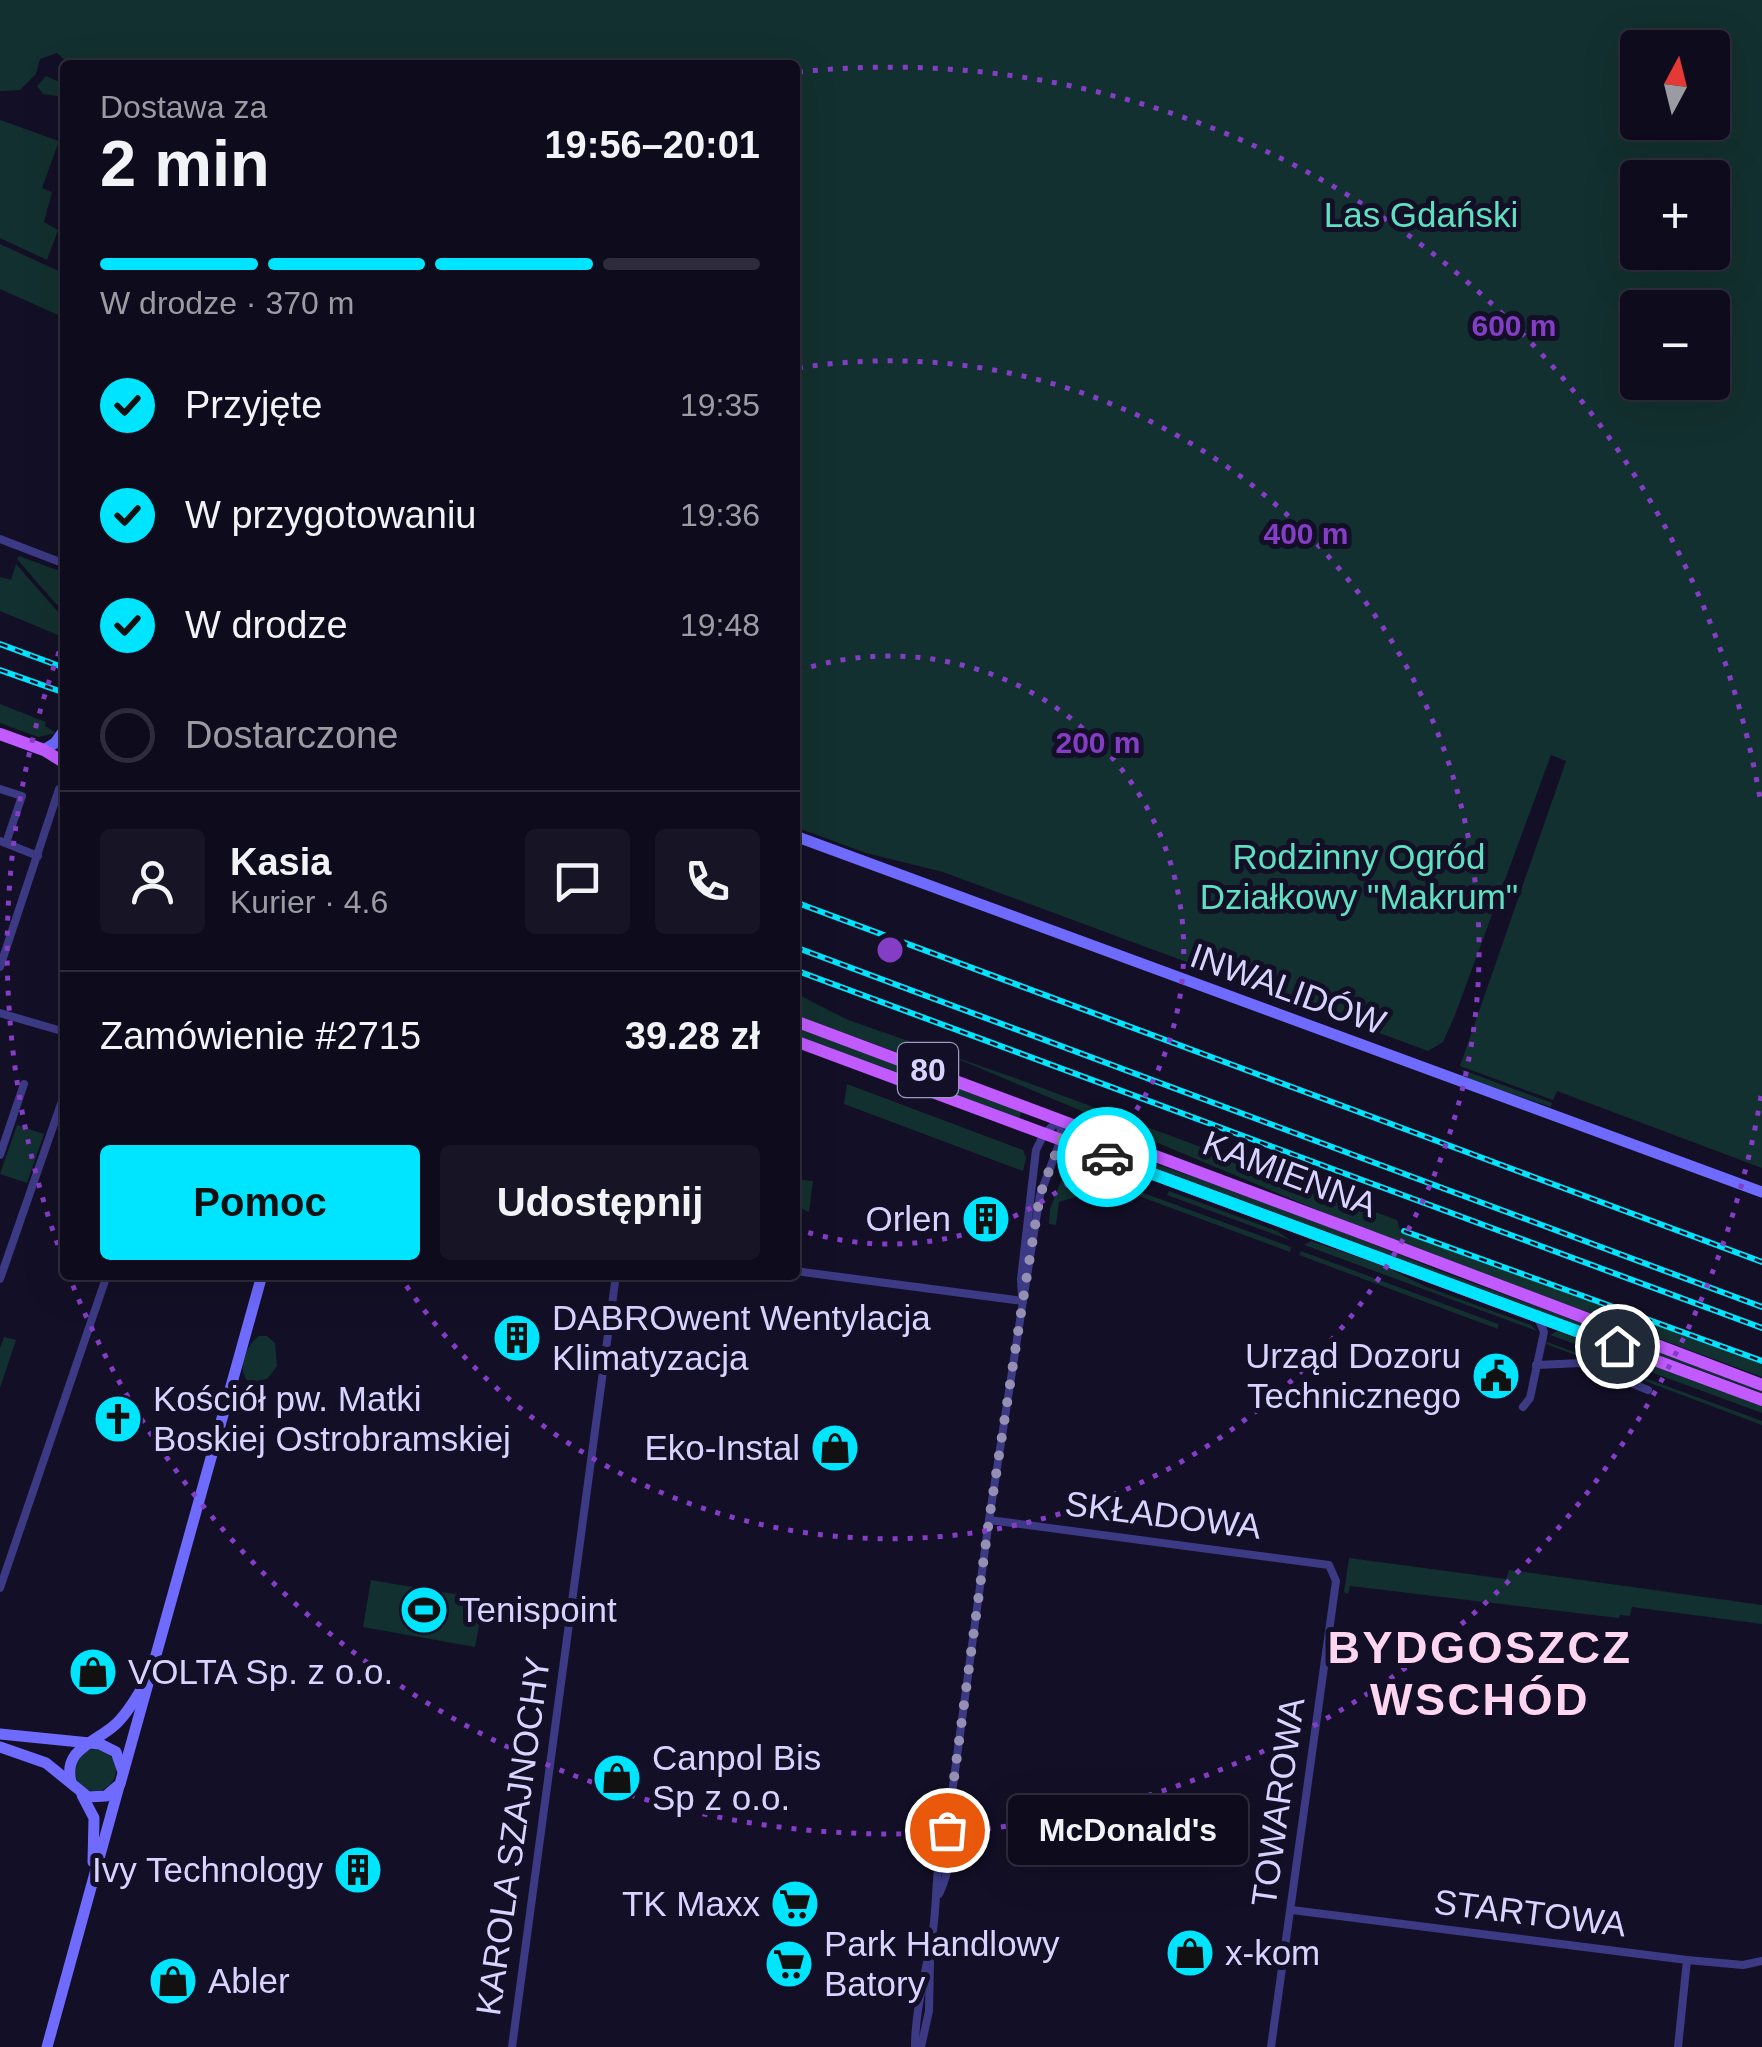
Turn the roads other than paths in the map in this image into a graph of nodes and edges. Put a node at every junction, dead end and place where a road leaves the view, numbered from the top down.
1 (0, 539) edge
2 (60, 562) edge
3 (0, 734) edge
4 (60, 736) edge
5 (44, 750) junction
6 (60, 750) edge
7 (60, 760) edge
8 (0, 788) edge
9 (58, 789) dead end
10 (0, 816) edge
11 (14, 821) junction
12 (800, 838) edge
13 (3, 842) edge
14 (38, 856) junction
15 (0, 967) edge
16 (0, 1012) edge
17 (800, 1022) edge
18 (60, 1030) edge
19 (800, 1043) edge
20 (24, 1084) dead end
21 (60, 1106) edge
22 (1060, 1118) junction
23 (1044, 1134) junction
24 (1061, 1139) junction
25 (0, 1155) edge
26 (1762, 1192) edge
27 (1, 1272) edge
28 (800, 1272) edge
29 (104, 1280) edge
30 (261, 1280) edge
31 (615, 1280) edge
32 (1023, 1300) junction
33 (1537, 1316) junction
34 (1558, 1324) junction
35 (1544, 1332) junction
36 (1536, 1364) junction
37 (1762, 1385) edge
38 (1648, 1390) dead end
39 (1762, 1400) edge
40 (1523, 1407) dead end
41 (989, 1520) junction
42 (1329, 1565) joint
43 (0, 1588) edge
44 (153, 1666) junction
45 (0, 1734) edge
46 (89, 1742) junction
47 (0, 1747) edge
48 (121, 1780) junction
49 (72, 1784) junction
50 (82, 1795) junction
51 (97, 1853) junction
52 (1292, 1910) junction
53 (1686, 1960) junction
54 (1762, 1961) edge
55 (47, 2047) edge
56 (512, 2047) edge
57 (918, 2047) edge
58 (1271, 2047) edge
59 (1678, 2047) edge

1 - 2 street
3 - 5 main road
4 - 5 street
5 - 6 main road
5 - 7 main road
8 - 11 street
9 - 14 street
10 - 11 street
11 - 13 street
12 - 26 street, INWALIDÓW
13 - 14 street
14 - 15 street
16 - 18 street
17 - 22 main road, KAMIENNA / 80
19 - 23 main road, KAMIENNA / 80
20 - 25 street
21 - 27 street
22 - 23 street
22 - 24 street
22 - 37 main road, KAMIENNA / 80
23 - 24 main road, KAMIENNA / 80
23 - 32 street
24 - 32 street
24 - 33 main road, KAMIENNA / 80
28 - 32 street
29 - 43 street
30 - 44 street
31 - 56 street, KAROLA SZAJNOCHY
32 - 41 street
33 - 34 main road, KAMIENNA / 80
33 - 35 street
34 - 35 street
34 - 39 main road, KAMIENNA / 80
35 - 36 street
36 - 38 street
36 - 40 street
41 - 42 street, SKŁADOWA
41 - 57 street
42 - 52 street, TOWAROWA
44 - 46 street
44 - 48 street
45 - 46 street
46 - 48 street
46 - 49 street
47 - 49 street
48 - 50 street
48 - 51 street
49 - 50 street
50 - 51 street
51 - 55 street
52 - 53 street, STARTOWA
52 - 58 street, TOWAROWA
53 - 54 street, STARTOWA
53 - 59 street

